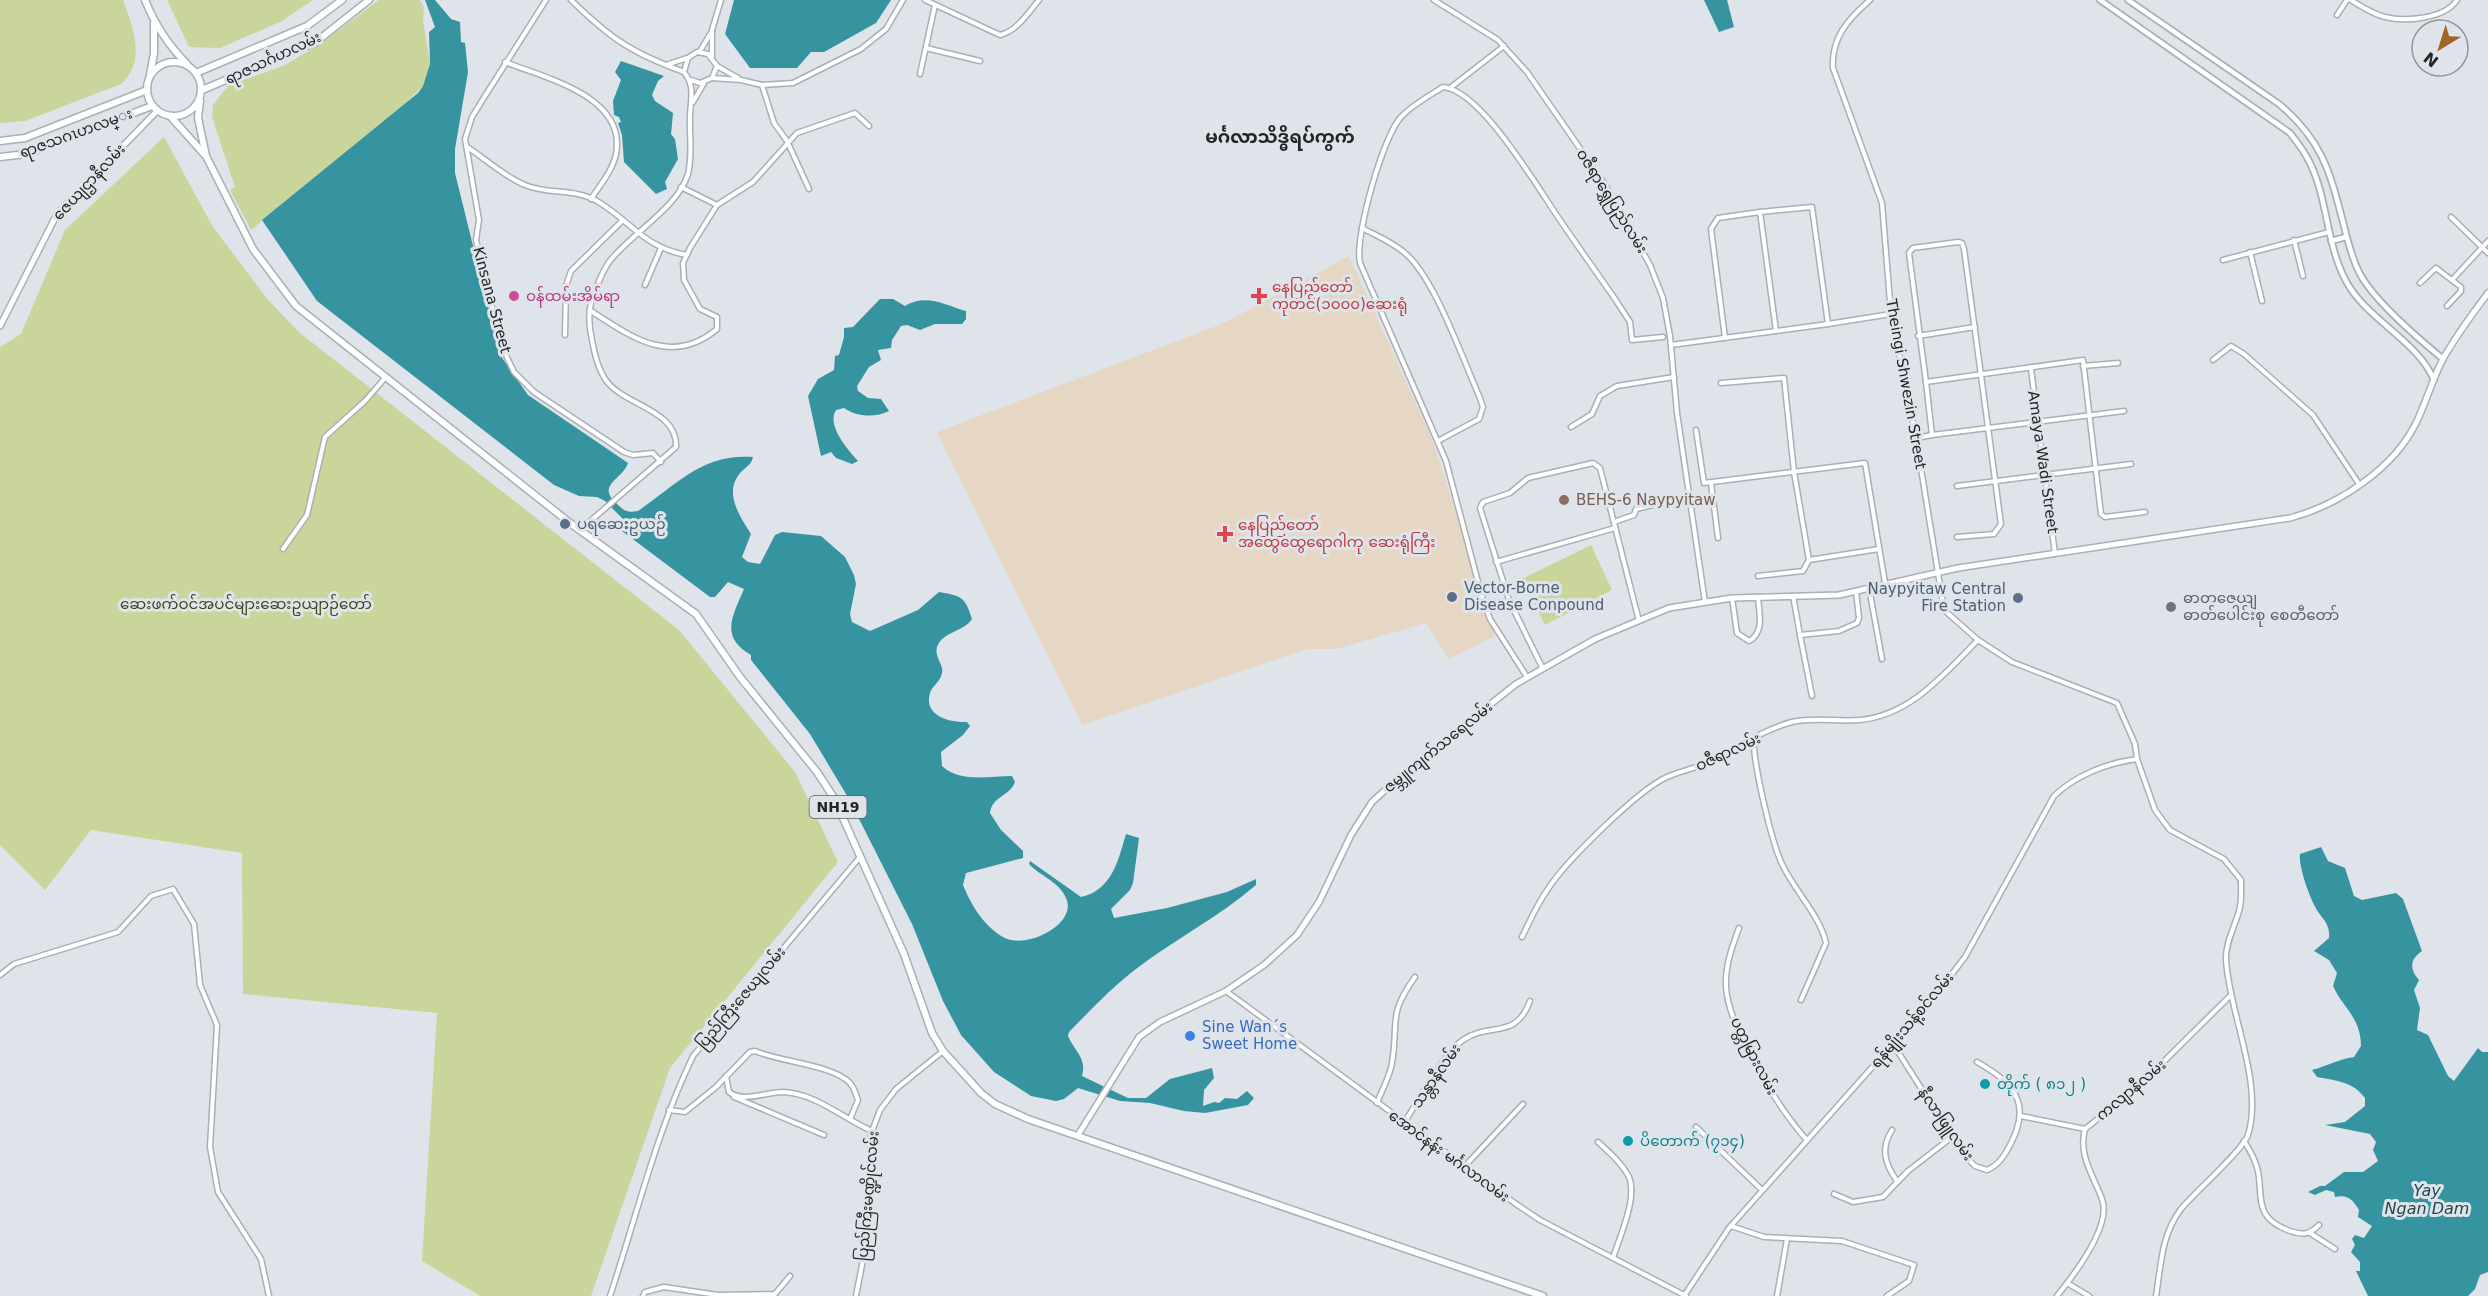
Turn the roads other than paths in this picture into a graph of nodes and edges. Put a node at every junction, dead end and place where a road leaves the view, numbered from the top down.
1 (145, 0) edge
2 (342, 0) edge
3 (369, 0) edge
4 (546, 0) edge
5 (571, 0) edge
6 (721, 0) edge
7 (903, 0) edge
8 (925, 0) edge
9 (1039, 0) edge
10 (1434, 0) edge
11 (1870, 0) edge
12 (2100, 0) edge
13 (2128, 0) edge
14 (2349, 0) edge
15 (2457, 0) edge
16 (934, 5) junction
17 (2337, 15) dead end
18 (154, 22) junction
19 (712, 30) junction
20 (1504, 46) junction
21 (926, 48) junction
22 (700, 51) junction
23 (712, 57) junction
24 (688, 58) junction
25 (980, 60) dead end
26 (505, 62) junction
27 (665, 65) junction
28 (717, 66) junction
29 (194, 71) junction
30 (684, 72) junction
31 (920, 74) dead end
32 (150, 76) junction
33 (712, 78) junction
34 (691, 80) junction
35 (741, 80) junction
36 (705, 82) junction
37 (762, 85) junction
38 (1450, 87) junction
39 (147, 90) junction
40 (202, 90) junction
41 (200, 98) junction
42 (692, 103) junction
43 (152, 106) junction
44 (157, 111) junction
45 (171, 116) junction
46 (869, 126) dead end
47 (0, 141) edge
48 (787, 141) junction
49 (466, 147) junction
50 (206, 156) junction
51 (0, 157) edge
52 (681, 187) junction
53 (809, 189) dead end
54 (591, 199) junction
55 (717, 205) junction
56 (1760, 212) junction
57 (2451, 217) dead end
58 (623, 220) junction
59 (1362, 228) junction
60 (2329, 232) junction
61 (637, 234) junction
62 (2346, 237) junction
63 (2294, 240) junction
64 (2331, 241) junction
65 (2488, 241) edge
66 (2482, 247) junction
67 (661, 248) junction
68 (2250, 252) junction
69 (2488, 253) edge
70 (687, 255) junction
71 (2223, 260) dead end
72 (2303, 276) dead end
73 (2452, 280) junction
74 (2420, 283) dead end
75 (645, 285) dead end
76 (2488, 293) edge
77 (2262, 301) dead end
78 (2446, 306) dead end
79 (591, 311) junction
80 (1891, 314) junction
81 (1828, 324) junction
82 (0, 326) edge
83 (1976, 327) junction
84 (1776, 331) junction
85 (566, 334) dead end
86 (1918, 336) junction
87 (1663, 337) dead end
88 (1725, 338) junction
89 (1671, 345) junction
90 (2443, 359) junction
91 (2213, 360) dead end
92 (2118, 363) dead end
93 (2083, 366) junction
94 (2031, 369) junction
95 (1982, 375) junction
96 (1674, 377) junction
97 (385, 378) junction
98 (2434, 380) junction
99 (1926, 382) junction
100 (1721, 383) dead end
101 (2124, 411) dead end
102 (2088, 416) junction
103 (2038, 422) junction
104 (1571, 427) dead end
105 (1990, 428) junction
106 (1696, 429) dead end
107 (1932, 435) junction
108 (1916, 438) junction
109 (1437, 441) junction
110 (662, 462) junction
111 (2131, 464) dead end
112 (2095, 470) junction
113 (1794, 472) junction
114 (2044, 476) junction
115 (1996, 481) junction
116 (1711, 483) junction
117 (2359, 484) junction
118 (1957, 486) dead end
119 (1670, 501) dead end
120 (2145, 512) dead end
121 (1614, 522) junction
122 (1615, 528) junction
123 (580, 530) junction
124 (1957, 537) dead end
125 (1718, 538) dead end
126 (284, 549) dead end
127 (1879, 549) junction
128 (2055, 554) junction
129 (1809, 561) junction
130 (1496, 562) junction
131 (1938, 572) junction
132 (1758, 576) dead end
133 (1885, 583) junction
134 (1869, 588) junction
135 (1856, 591) junction
136 (1793, 596) junction
137 (1758, 597) junction
138 (1732, 598) junction
139 (1705, 602) junction
140 (1639, 621) junction
141 (1800, 635) junction
142 (1978, 640) junction
143 (1882, 658) dead end
144 (1542, 667) junction
145 (1527, 677) junction
146 (1812, 696) dead end
147 (1754, 739) junction
148 (2137, 759) junction
149 (860, 856) junction
150 (1739, 928) dead end
151 (1522, 938) dead end
152 (0, 975) edge
153 (1415, 977) dead end
154 (1226, 991) junction
155 (2230, 996) junction
156 (1801, 1000) dead end
157 (1530, 1001) dead end
158 (1893, 1044) junction
159 (943, 1051) junction
160 (1977, 1062) dead end
161 (726, 1076) junction
162 (729, 1092) junction
163 (1377, 1103) junction
164 (1523, 1104) dead end
165 (669, 1110) junction
166 (2021, 1116) junction
167 (850, 1119) junction
168 (1404, 1123) junction
169 (1696, 1127) dead end
170 (2085, 1129) junction
171 (1892, 1130) dead end
172 (872, 1131) junction
173 (824, 1135) dead end
174 (1078, 1136) junction
175 (1952, 1137) junction
176 (1807, 1140) junction
177 (2244, 1141) junction
178 (1599, 1142) dead end
179 (1464, 1167) junction
180 (1897, 1181) junction
181 (1762, 1190) junction
182 (1834, 1194) dead end
183 (2319, 1225) dead end
184 (1731, 1226) junction
185 (2310, 1233) junction
186 (1786, 1239) junction
187 (2335, 1249) dead end
188 (1613, 1258) junction
189 (790, 1275) dead end
190 (2067, 1283) junction
191 (269, 1296) edge
192 (610, 1296) edge
193 (643, 1296) edge
194 (856, 1296) edge
195 (1543, 1296) edge
196 (1685, 1296) edge
197 (1777, 1296) edge
198 (1887, 1296) edge
199 (2057, 1296) edge
200 (2089, 1296) edge
201 (2156, 1296) edge

1 - 18 main road
2 - 29 main road, ရာဇသင်္ဂဟလမ်း
3 - 40 main road, ရာဇသင်္ဂဟလမ်း
4 - 26 street, Kinsana Street
5 - 27 street
6 - 19 street
7 - 37 street
8 - 16 street
9 - 16 street
10 - 20 street, ဝဇီရာရွှေပြည်လမ်း
11 - 80 street, Theingi Shwezin Street
12 - 60 street
13 - 62 street
14 - 15 street
14 - 17 street
16 - 21 street
18 - 29 main road
18 - 32 main road
19 - 22 street
19 - 23 street
20 - 38 street
20 - 89 street, ဝဇီရာရွှေပြည်လမ်း
21 - 25 street
21 - 31 street
22 - 23 street
22 - 24 street
23 - 28 street
24 - 27 street
24 - 30 street
26 - 49 street, Kinsana Street
26 - 54 street
27 - 30 street
28 - 33 street
28 - 35 street
29 - 32 main road
29 - 40 main road
30 - 34 street
32 - 39 main road
33 - 35 street
33 - 36 street
34 - 36 street
34 - 42 street
35 - 37 street
36 - 42 street
37 - 48 street
38 - 59 street
38 - 87 street
39 - 43 main road
39 - 47 main road, ရာဇသဂၤဟလမ္း
40 - 41 main road
41 - 45 main road
41 - 50 main road
42 - 52 street
43 - 44 main road
43 - 51 main road, ရာဇသဂၤဟလမ္း
44 - 45 main road
44 - 82 main road, ဇေယျဌာနီလမ်း
45 - 50 main road
46 - 48 street
48 - 53 street
48 - 55 street
49 - 54 street
49 - 110 street, Kinsana Street
50 - 97 main road, NH19
52 - 55 street
52 - 61 street
54 - 58 street
55 - 70 street
56 - 81 street
56 - 84 street
56 - 88 street
57 - 66 street
58 - 61 street
58 - 85 street
59 - 109 street
59 - 109 street
60 - 63 street
60 - 64 street
61 - 67 street
61 - 79 street
62 - 64 street
62 - 90 street
63 - 68 street
63 - 72 street
64 - 98 street
65 - 66 street
66 - 69 street
66 - 73 street
67 - 70 street
67 - 75 street
68 - 71 street
68 - 77 street
70 - 79 street
73 - 74 street
73 - 78 street
76 - 90 main road, ဇမ္ဘူကျက်သရေလမ်း
79 - 110 street
80 - 81 street
80 - 108 street, Theingi Shwezin Street
81 - 84 street
83 - 86 street
83 - 86 street
83 - 95 street
84 - 88 street
86 - 99 street
88 - 89 street
89 - 96 street, ဝဇီရာရွှေပြည်လမ်း
90 - 98 main road, ဇမ္ဘူကျက်သရေလမ်း
91 - 117 street
92 - 93 street
93 - 94 street
93 - 102 street
94 - 95 street
94 - 103 street, Amaya Wadi Street
95 - 99 street
95 - 105 street
96 - 104 street
96 - 139 street, ဝဇီရာရွှေပြည်လမ်း
97 - 123 main road, NH19
97 - 126 street
98 - 117 main road, ဇမ္ဘူကျက်သရေလမ်း
99 - 107 street
100 - 113 street
101 - 102 street
102 - 103 street
102 - 112 street
103 - 105 street
103 - 114 street, Amaya Wadi Street
105 - 107 street
105 - 115 street
106 - 116 street
107 - 108 street
108 - 131 street, Theingi Shwezin Street
109 - 145 street
110 - 123 street
111 - 112 street
112 - 114 street
112 - 120 street
113 - 116 street
113 - 127 street
113 - 129 street
114 - 115 street
114 - 128 street, Amaya Wadi Street
115 - 118 street
115 - 124 street
116 - 125 street
117 - 128 main road, ဇမ္ဘူကျက်သရေလမ်း
119 - 121 street
121 - 122 street
121 - 130 street
122 - 130 street
122 - 140 street
123 - 149 main road, NH19
127 - 129 street
127 - 133 street
128 - 131 main road, ဇမ္ဘူကျက်သရေလမ်း
129 - 132 street
130 - 144 street
131 - 133 main road, ဇမ္ဘူကျက်သရေလမ်း
131 - 142 street
133 - 134 main road, ဇမ္ဘူကျက်သရေလမ်း
134 - 135 main road, ဇမ္ဘူကျက်သရေလမ်း
134 - 143 street
135 - 136 main road, ဇမ္ဘူကျက်သရေလမ်း
135 - 141 street
136 - 137 main road, ဇမ္ဘူကျက်သရေလမ်း
136 - 141 street
137 - 138 main road, ဇမ္ဘူကျက်သရေလမ်း
137 - 138 street
138 - 139 main road, ဇမ္ဘူကျက်သရေလမ်း
139 - 140 main road, ဇမ္ဘူကျက်သရေလမ်း
140 - 144 main road, ဇမ္ဘူကျက်သရေလမ်း
141 - 146 street
142 - 147 street, ဝဇီရာလမ်း
142 - 148 street
144 - 145 main road, ဇမ္ဘူကျက်သရေလမ်း
145 - 154 main road, ဇမ္ဘူကျက်သရေလမ်း
147 - 151 street, ဝဇီရာလမ်း
147 - 156 street
148 - 155 street
148 - 158 street, ရန်မျိုးသန့်စင်လမ်း
149 - 159 main road, NH19
149 - 165 street, ပြည်ကြီးဇေယျလမ်း
150 - 176 street, ပတ္တမြားလမ်း
152 - 191 street
153 - 163 street
154 - 163 street, အောင်နန်း မင်္ဂလာလမ်း
154 - 174 main road, ဇမ္ဘူကျက်သရေလမ်း
155 - 170 street, ကလျာနီလမ်း
155 - 177 street
157 - 168 street, သန္တာနီလမ်း
158 - 175 street, နီလာဖြူလမ်း
158 - 176 street, ရန်မျိုးသန့်စင်လမ်း
159 - 172 street, ပြည်ကြီးမဏ္ဍိုင်လမ်း
159 - 174 main road, NH19
160 - 166 street
161 - 162 street
161 - 165 street
161 - 167 street
162 - 167 street
162 - 173 street
163 - 168 street, အောင်နန်း မင်္ဂလာလမ်း
164 - 179 street
165 - 192 street, ပြည်ကြီးဇေယျလမ်း
166 - 170 street
166 - 175 street, နီလာဖြူလမ်း
167 - 172 street
168 - 179 street, အောင်နန်း မင်္ဂလာလမ်း
169 - 181 street
170 - 190 street, ကလျာနီလမ်း
171 - 180 street
172 - 194 street, ပြည်ကြီးမဏ္ဍိုင်လမ်း
174 - 195 main road, NH19
175 - 180 street
176 - 181 street, ရန်မျိုးသန့်စင်လမ်း
177 - 185 street
177 - 201 street
178 - 188 street
179 - 188 street, အောင်နန်း မင်္ဂလာလမ်း
180 - 182 street
181 - 184 street, ရန်မျိုးသန့်စင်လမ်း
183 - 185 street
184 - 186 street
184 - 196 street, ရန်မျိုးသန့်စင်လမ်း
185 - 187 street
186 - 197 street
186 - 198 street
188 - 196 street, အောင်နန်း မင်္ဂလာလမ်း
189 - 193 street
190 - 199 street, ကလျာနီလမ်း
190 - 200 street

